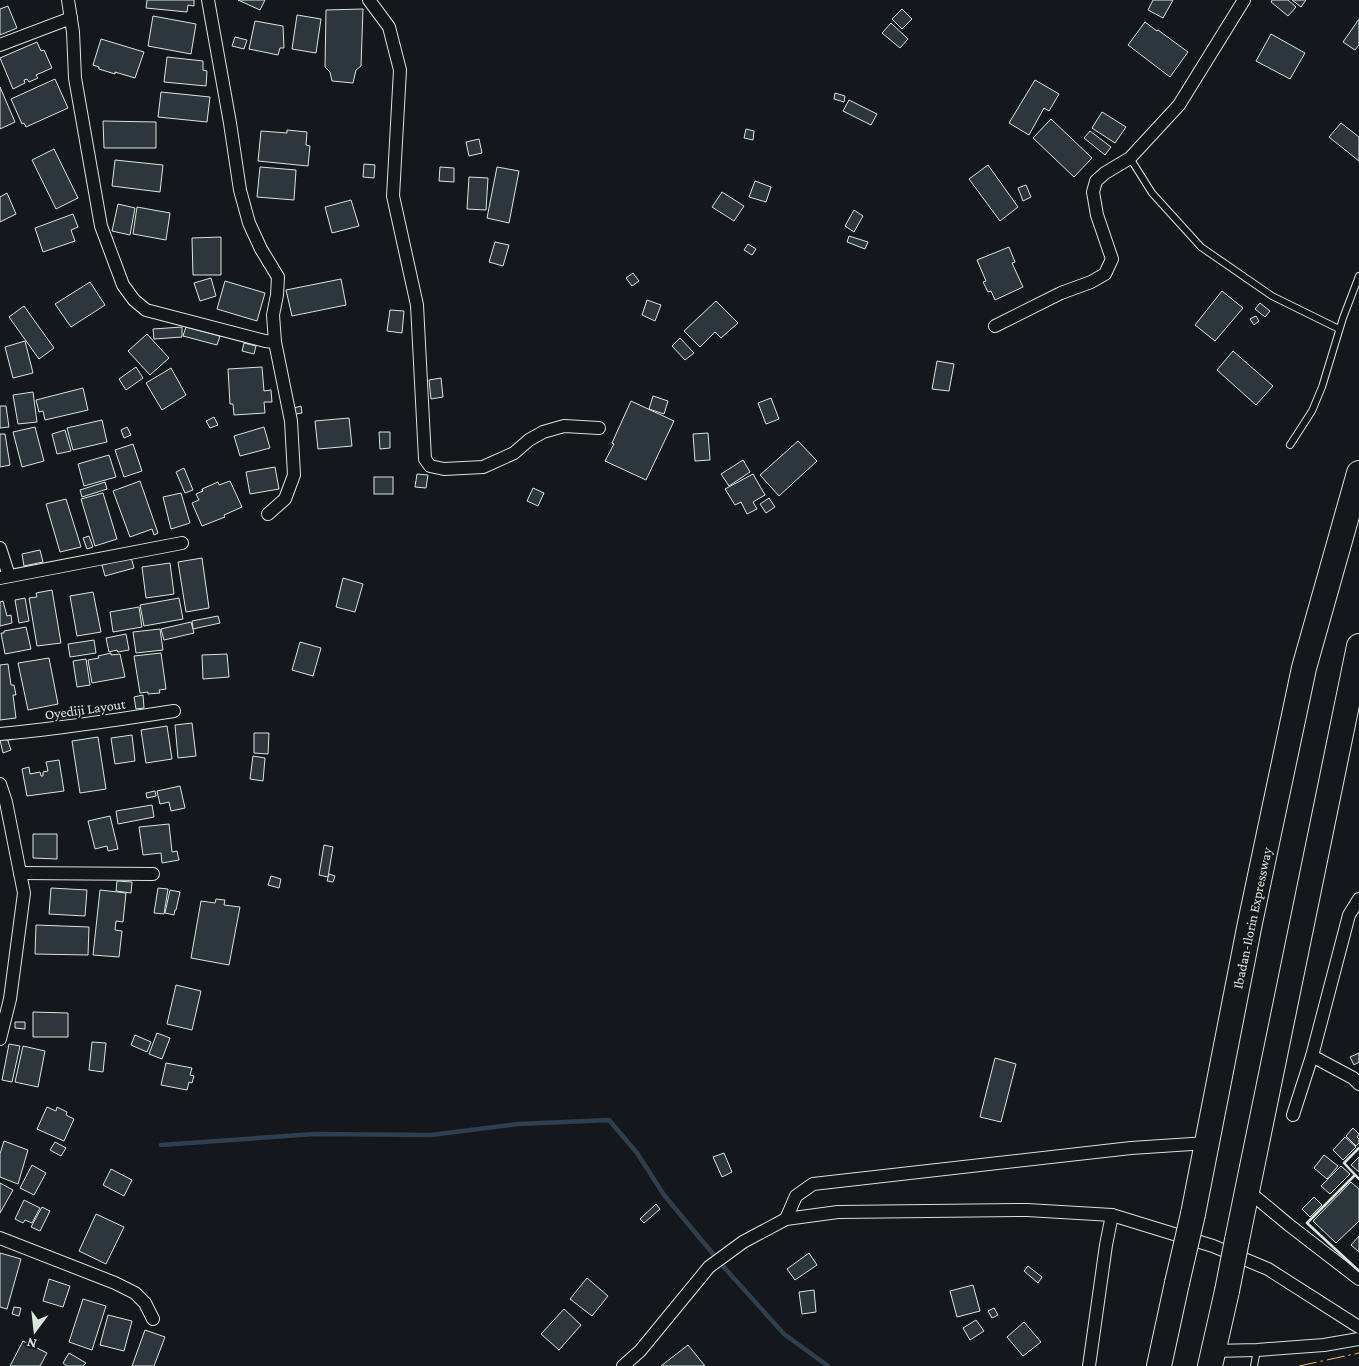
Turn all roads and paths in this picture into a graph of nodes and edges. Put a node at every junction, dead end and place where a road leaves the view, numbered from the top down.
1 (68, 0) edge
2 (208, 0) edge
3 (369, 0) edge
4 (1244, 0) edge
5 (71, 18) junction
6 (0, 45) edge
7 (1130, 158) junction
8 (1359, 276) edge
9 (995, 326) dead end
10 (1339, 329) junction
11 (274, 342) junction
12 (599, 428) dead end
13 (1290, 444) dead end
14 (1359, 473) edge
15 (268, 514) dead end
16 (182, 543) dead end
17 (0, 548) edge
18 (5, 577) edge
19 (1359, 646) edge
20 (174, 711) dead end
21 (0, 734) edge
22 (0, 784) edge
23 (20, 873) junction
24 (153, 874) dead end
25 (1359, 900) edge
26 (0, 1039) edge
27 (1312, 1056) junction
28 (1357, 1079) edge
29 (1293, 1115) dead end
30 (1206, 1143) junction
31 (1247, 1190) junction
32 (1112, 1215) junction
33 (786, 1219) junction
34 (0, 1238) edge
35 (1359, 1279) edge
36 (153, 1319) dead end
37 (1359, 1328) edge
38 (1359, 1339) edge
39 (1257, 1350) junction
40 (1211, 1358) edge
41 (622, 1366) edge
42 (1089, 1366) edge
43 (1160, 1366) edge
44 (1254, 1366) edge

1 - 5 street
2 - 11 street
3 - 12 street
4 - 7 street
5 - 6 street
5 - 11 street
7 - 9 street
7 - 10 lane
8 - 10 lane
10 - 13 lane
11 - 15 street
14 - 30 highway, Ibadan-Ilorin Expressway
16 - 18 street
17 - 18 street
19 - 31 highway
20 - 21 street, Oyediji Layout
22 - 23 street
23 - 24 street
23 - 26 street
25 - 27 street
27 - 28 street
27 - 29 street
30 - 33 street
30 - 43 highway, Ibadan-Ilorin Expressway, bridge
31 - 35 street
31 - 40 highway, bridge
32 - 33 street
32 - 37 street
32 - 42 street
33 - 41 street
34 - 36 street
38 - 39 street
39 - 40 street
39 - 44 lane

